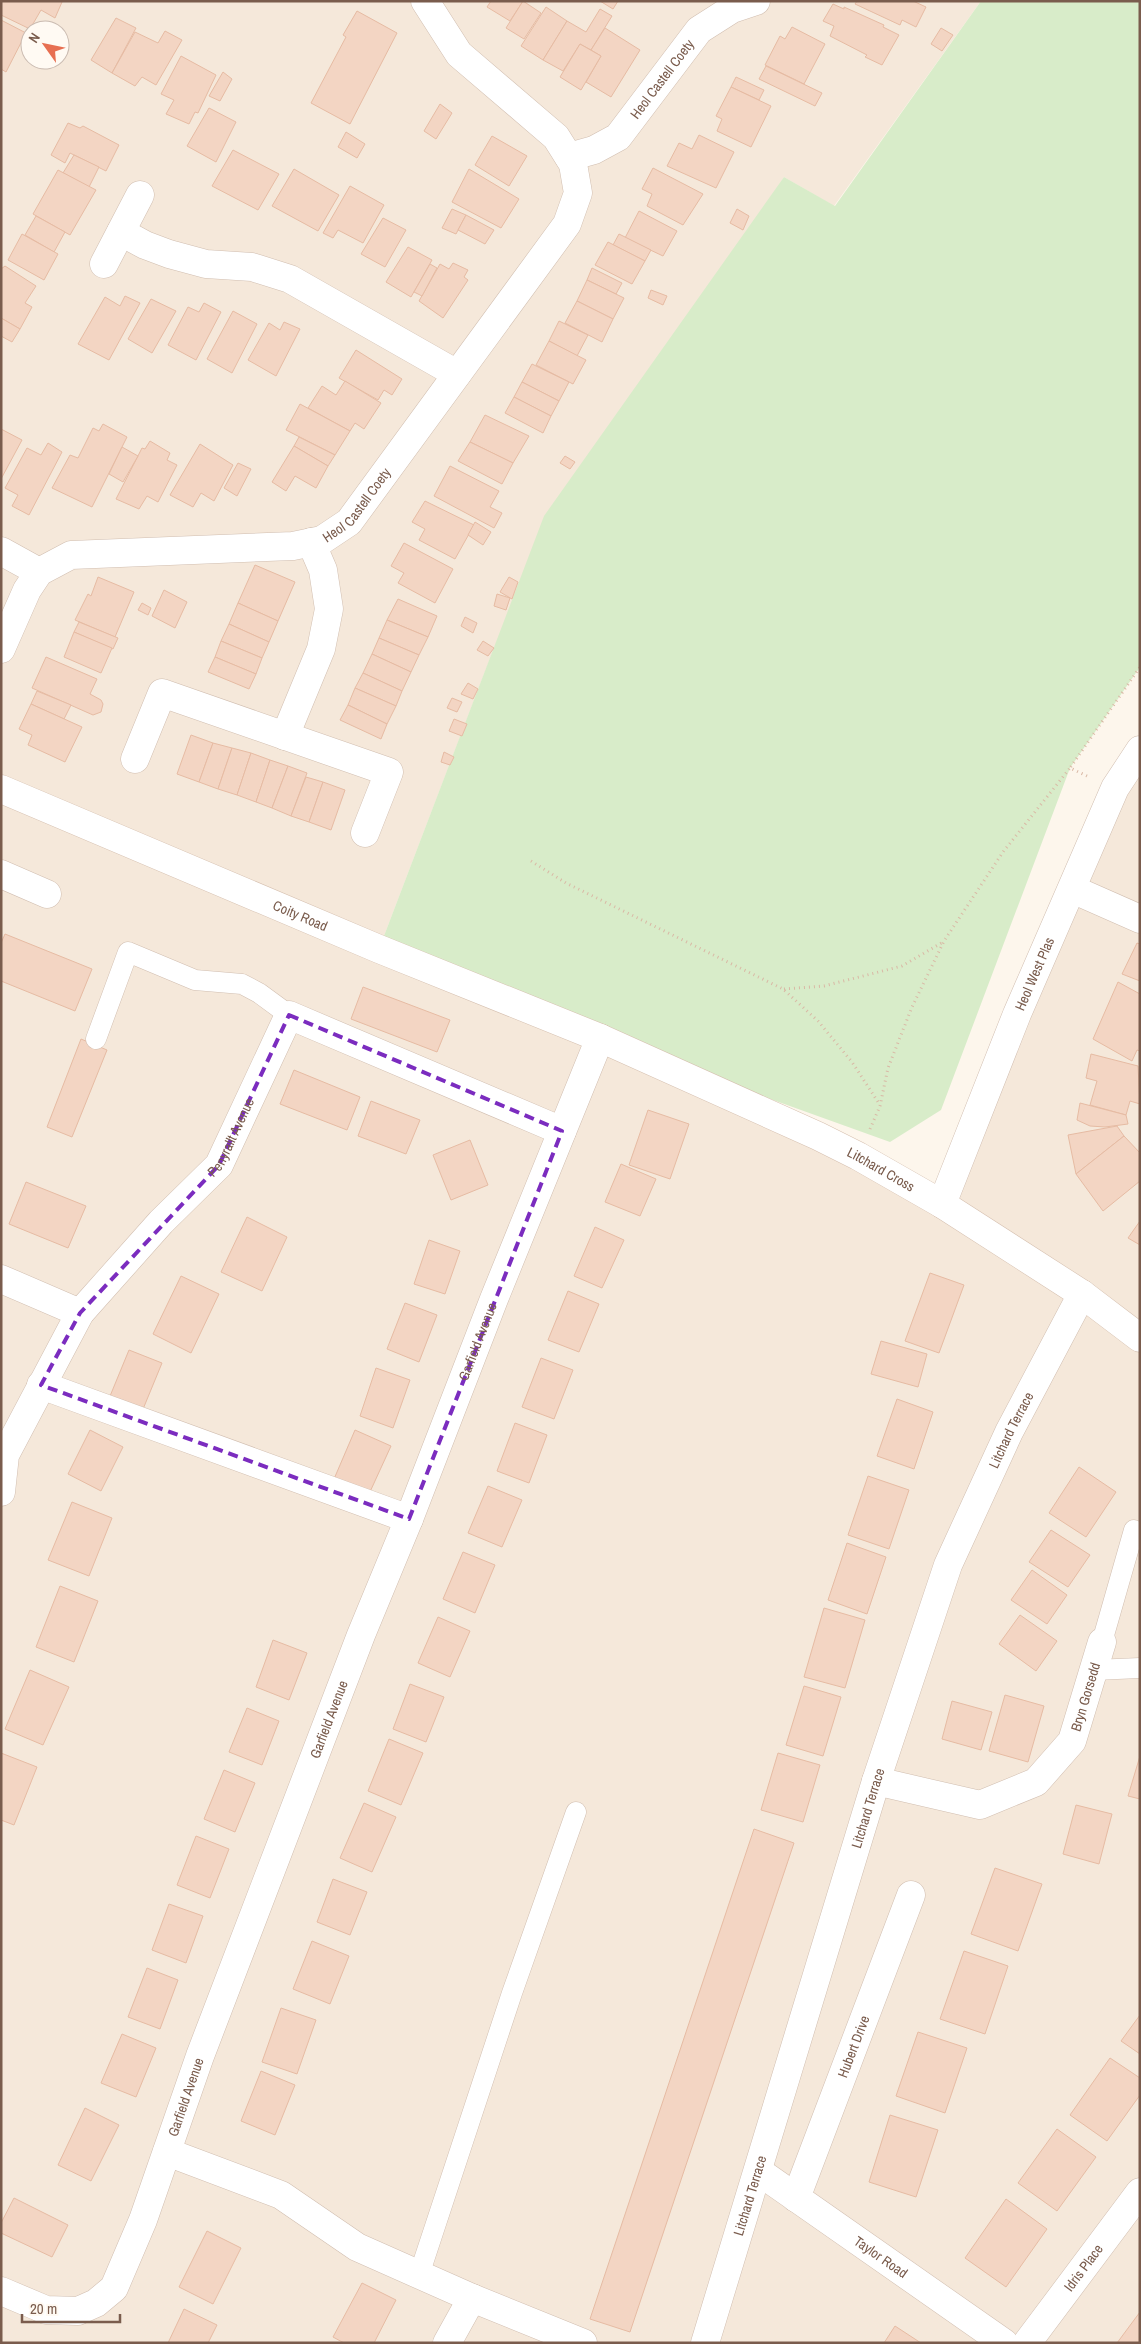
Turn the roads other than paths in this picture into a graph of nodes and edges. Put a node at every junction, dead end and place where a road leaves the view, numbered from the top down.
1 (425, 1) edge
2 (756, 1) edge
3 (722, 7) edge
4 (569, 157) junction
5 (140, 195) dead end
6 (121, 232) junction
7 (104, 264) dead end
8 (457, 374) junction
9 (311, 542) junction
10 (1, 551) edge
11 (39, 572) junction
12 (1, 649) edge
13 (285, 736) junction
14 (1140, 750) edge
15 (135, 759) dead end
16 (1, 789) edge
17 (366, 833) dead end
18 (1, 874) edge
19 (1072, 889) junction
20 (47, 894) dead end
21 (1140, 919) edge
22 (289, 1015) junction
23 (600, 1038) junction
24 (96, 1039) dead end
25 (562, 1131) junction
26 (942, 1204) junction
27 (1, 1279) edge
28 (1082, 1294) junction
29 (80, 1313) junction
30 (1140, 1338) edge
31 (41, 1385) junction
32 (1, 1492) edge
33 (410, 1519) junction
34 (1134, 1530) dead end
35 (1102, 1642) joint
36 (1140, 1668) edge
37 (1094, 1670) junction
38 (876, 1782) junction
39 (576, 1812) dead end
40 (911, 1895) dead end
41 (167, 2152) junction
42 (758, 2171) junction
43 (1140, 2192) edge
44 (796, 2198) junction
45 (419, 2275) junction
46 (1, 2291) edge
47 (472, 2298) junction
48 (447, 2343) edge
49 (583, 2343) edge
50 (706, 2343) edge
51 (1004, 2343) edge
52 (1027, 2343) edge

1 - 4 street, Heol Castell Coety
2 - 3 street, Heol Castell Coety
3 - 4 street, Heol Castell Coety
4 - 8 street, Heol Castell Coety
5 - 6 street
6 - 7 street
6 - 8 street
8 - 9 street, Heol Castell Coety
9 - 11 street, Heol Castell Coety
9 - 13 street
10 - 11 street
11 - 12 street, Heol Castell Coety
13 - 15 street
13 - 17 street
14 - 19 street, Heol West Plas
16 - 23 street, Coity Road
18 - 20 street
19 - 21 street
19 - 26 street, Heol West Plas
22 - 24 lane
22 - 25 street
22 - 29 street, Penyrallt Avenue
23 - 25 street, Garfield Avenue
23 - 26 street, Litchard Cross
25 - 33 street, Garfield Avenue
26 - 28 street, Litchard Cross
27 - 29 street
28 - 30 street, Litchard Cross
28 - 38 street, Litchard Terrace
29 - 31 street, Penyrallt Avenue
31 - 32 street, Penyrallt Avenue
31 - 33 street
33 - 41 street, Garfield Avenue
34 - 35 lane
35 - 37 street, Bryn Gorsedd
36 - 37 lane
37 - 38 street, Bryn Gorsedd
38 - 42 street, Litchard Terrace
39 - 45 lane
40 - 44 street, Hubert Drive
41 - 45 street
41 - 46 street, Garfield Avenue
42 - 44 street, Taylor Road
42 - 50 street, Litchard Terrace
43 - 52 street, Idris Place
44 - 51 street, Taylor Road
45 - 47 street
47 - 48 street
47 - 49 street

